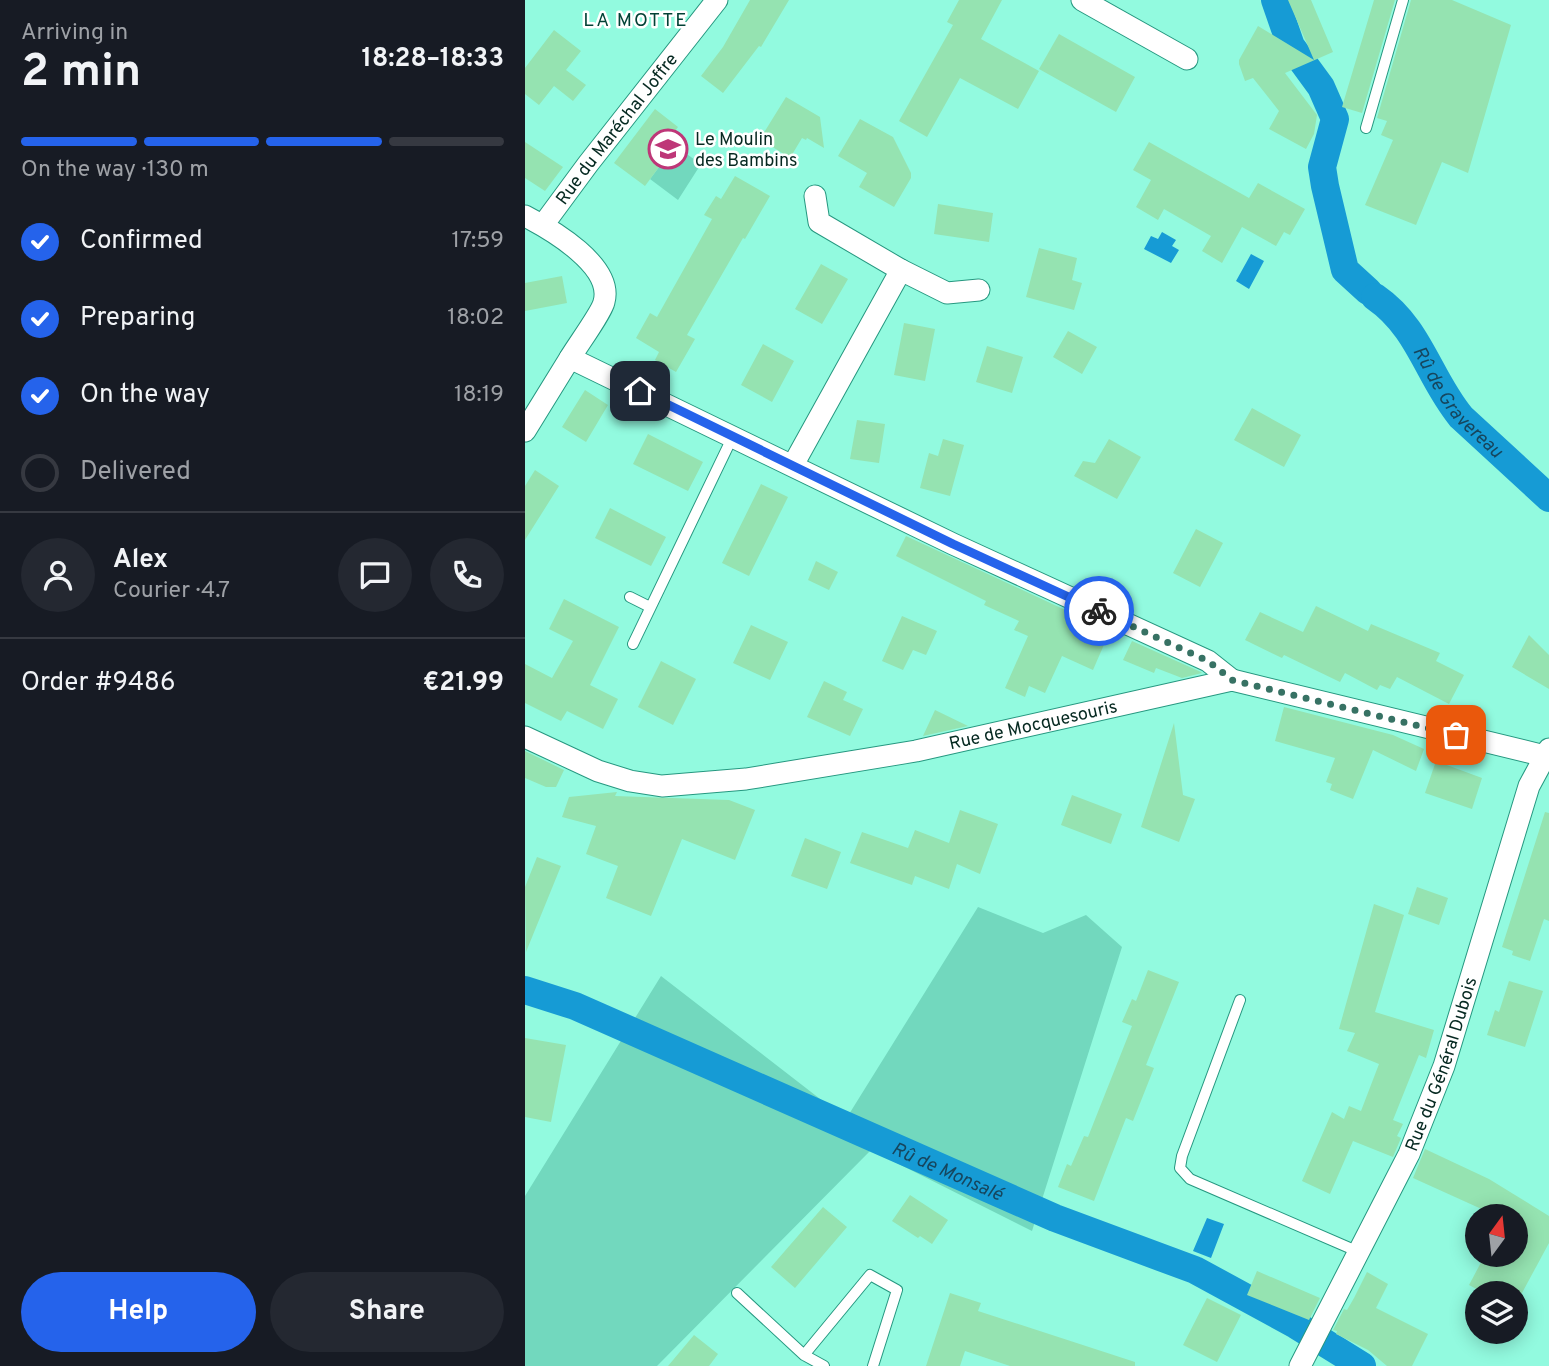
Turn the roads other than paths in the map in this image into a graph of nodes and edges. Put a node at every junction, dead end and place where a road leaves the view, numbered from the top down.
1 (717, 0) edge
2 (1082, 0) edge
3 (1403, 0) edge
4 (1187, 59) dead end
5 (1366, 128) dead end
6 (815, 197) dead end
7 (534, 221) edge
8 (901, 270) junction
9 (979, 290) dead end
10 (570, 358) junction
11 (525, 431) edge
12 (733, 436) junction
13 (793, 466) junction
14 (630, 597) dead end
15 (650, 607) junction
16 (633, 644) dead end
17 (1232, 680) junction
18 (525, 737) edge
19 (1547, 754) edge
20 (1240, 1000) dead end
21 (1359, 1252) junction
22 (737, 1293) dead end
23 (804, 1355) junction
24 (824, 1366) edge
25 (873, 1366) edge
26 (1300, 1366) edge

1 - 7 street, Rue du Maréchal Joffre
2 - 4 street
3 - 5 lane
6 - 8 street
7 - 10 street
8 - 9 street
8 - 13 street
10 - 11 street
10 - 12 street
12 - 13 street
12 - 15 lane
13 - 17 street
14 - 15 lane
15 - 16 lane
17 - 18 street, Rue de Mocquesouris
17 - 19 street, Rue de Mocquesouris
19 - 21 street, Rue du Général Dubois
20 - 21 lane
21 - 26 street, Rue du Général Dubois
22 - 23 lane
23 - 24 lane
23 - 25 lane

